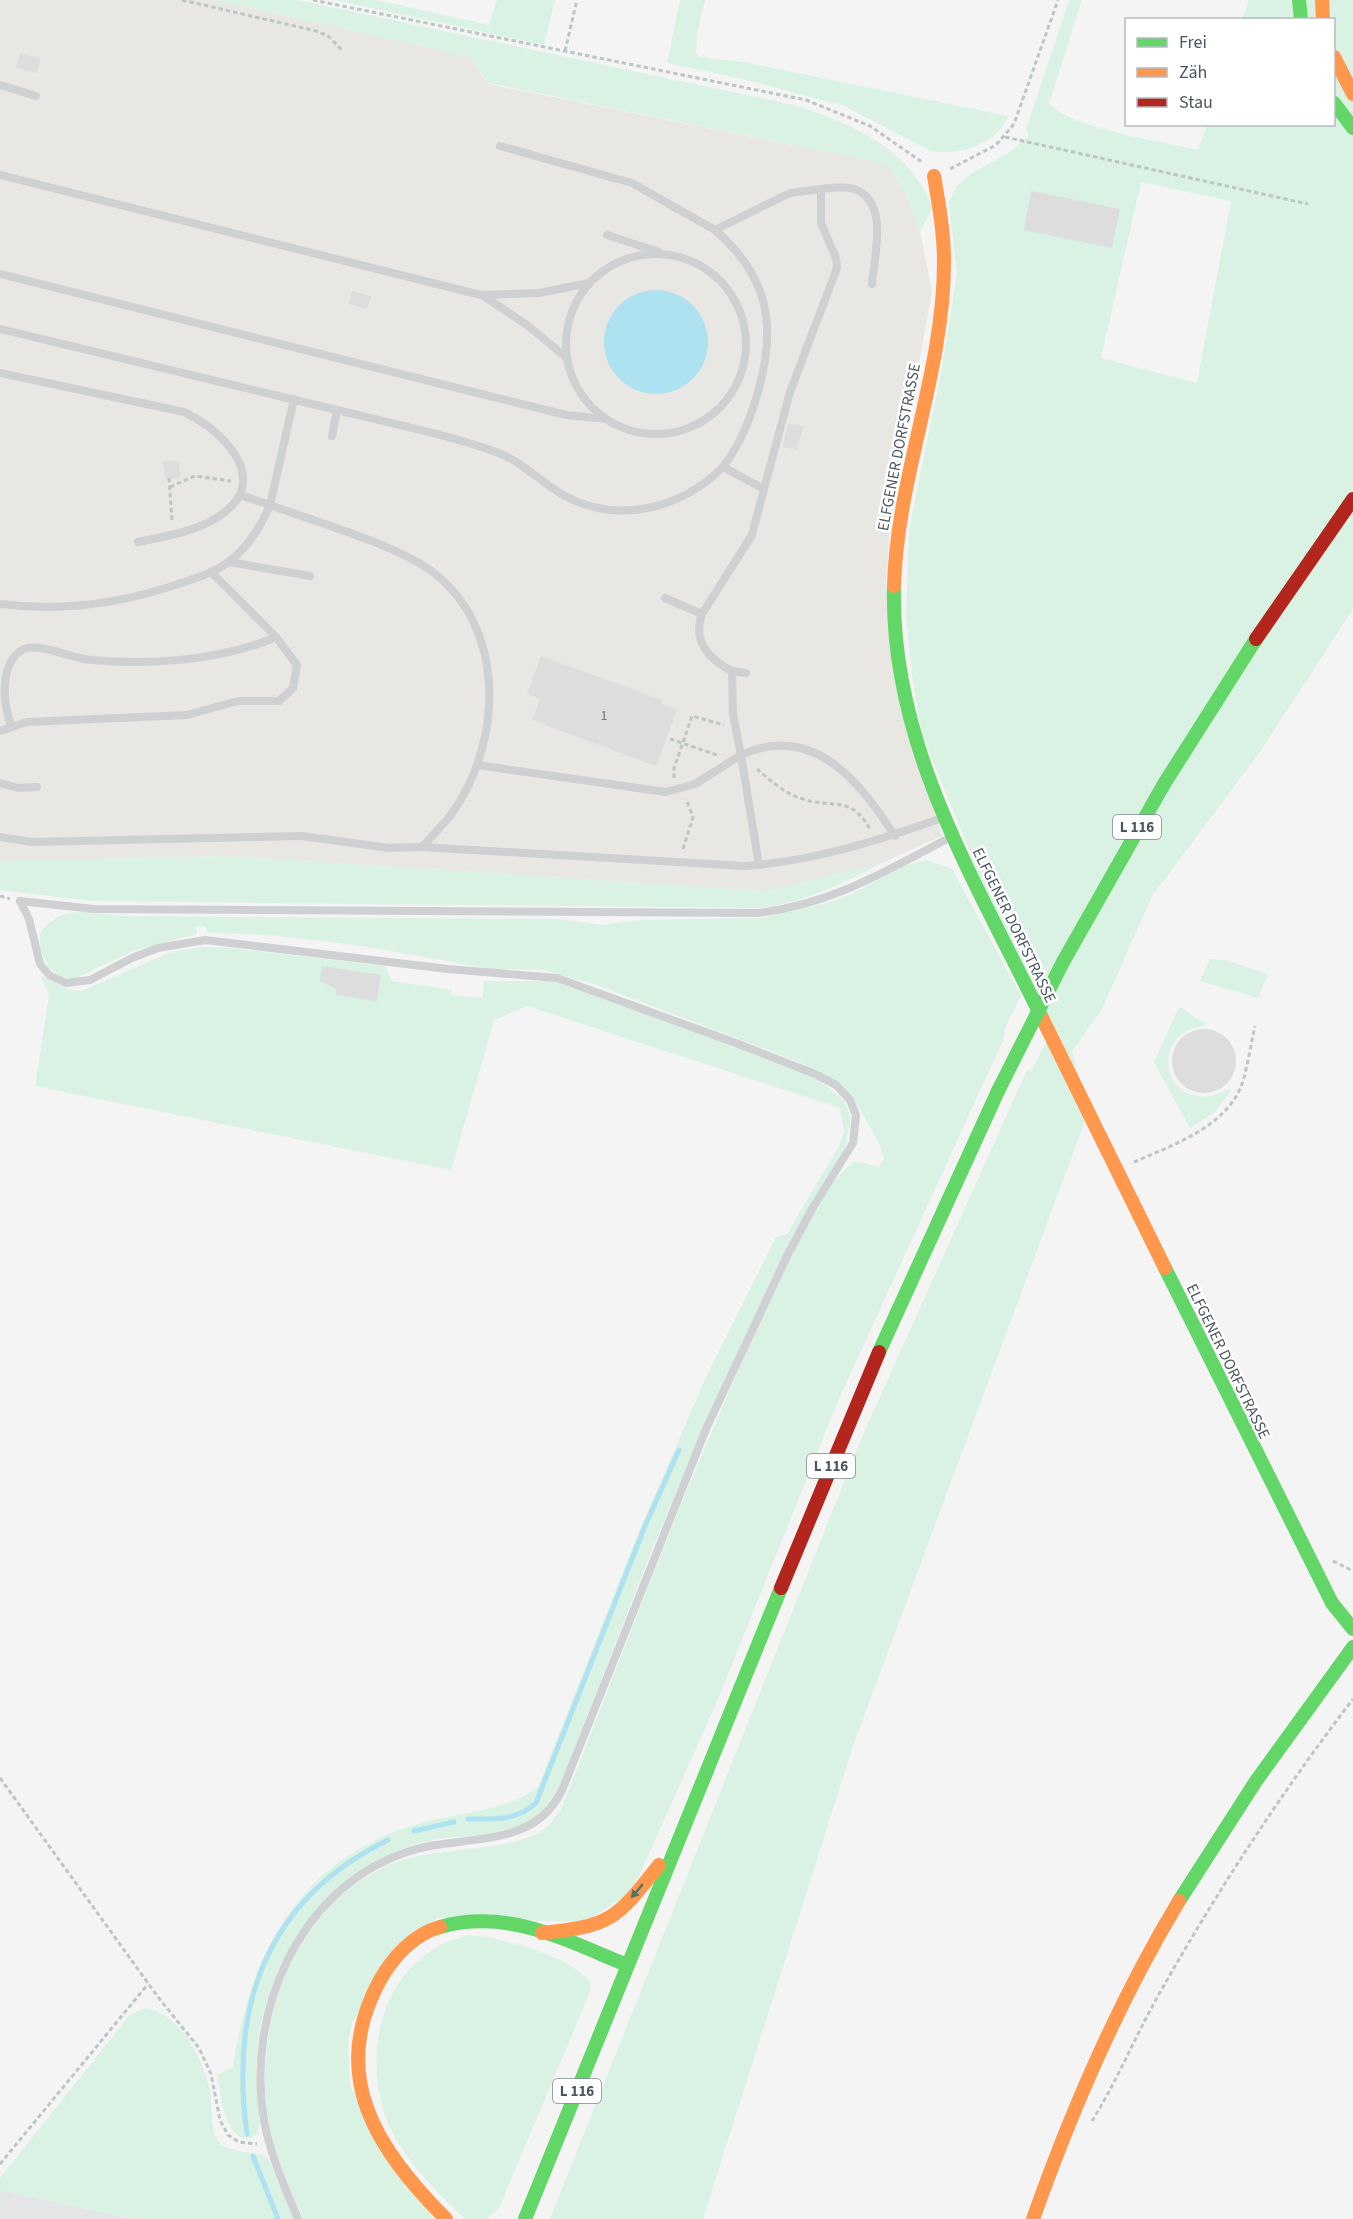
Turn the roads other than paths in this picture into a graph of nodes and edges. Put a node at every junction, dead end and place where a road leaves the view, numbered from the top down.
1 (1299, 0) edge
2 (1322, 0) edge
3 (1300, 18) edge
4 (1323, 18) edge
5 (1335, 59) edge
6 (0, 85) edge
7 (1353, 94) edge
8 (36, 96) dead end
9 (1335, 104) edge
10 (1353, 128) edge
11 (500, 146) dead end
12 (0, 175) edge
13 (934, 176) road end
14 (820, 189) junction
15 (715, 231) junction
16 (607, 235) dead end
17 (665, 254) junction
18 (0, 274) edge
19 (589, 283) junction
20 (872, 284) dead end
21 (481, 295) junction
22 (0, 329) edge
23 (567, 358) junction
24 (0, 373) edge
25 (294, 399) junction
26 (337, 410) junction
27 (606, 419) junction
28 (332, 436) dead end
29 (723, 466) junction
30 (764, 489) junction
31 (240, 495) junction
32 (1353, 499) edge
33 (270, 504) junction
34 (138, 542) dead end
35 (229, 562) junction
36 (211, 572) junction
37 (310, 576) dead end
38 (665, 598) dead end
39 (0, 605) edge
40 (702, 614) junction
41 (276, 637) junction
42 (732, 671) junction
43 (746, 673) dead end
44 (11, 725) junction
45 (0, 731) edge
46 (741, 755) junction
47 (477, 765) junction
48 (0, 783) edge
49 (37, 787) dead end
50 (944, 817) junction
51 (895, 836) junction
52 (953, 836) junction
53 (0, 837) edge
54 (422, 847) junction
55 (759, 865) junction
56 (1353, 1629) edge
57 (1353, 1647) edge
58 (674, 1846) junction
59 (542, 1933) junction
60 (627, 1965) junction
61 (526, 2218) edge
62 (298, 2219) edge
63 (446, 2219) edge
64 (1033, 2219) edge

1 - 3 main road
2 - 4 main road
5 - 7 main road
6 - 8 lane
9 - 10 main road
11 - 15 lane
12 - 21 lane
13 - 50 main road, ELFGENER DORFSTRASSE
14 - 15 lane
14 - 20 lane
14 - 30 lane
15 - 29 lane
16 - 17 lane
17 - 19 lane
17 - 27 lane
18 - 27 lane
19 - 21 lane
19 - 23 lane
21 - 23 lane
22 - 25 lane
23 - 27 lane
24 - 31 lane
25 - 26 lane
25 - 33 lane
26 - 28 lane
26 - 29 lane
29 - 30 lane
30 - 40 lane
31 - 33 lane
31 - 34 lane
32 - 58 main road, L 116, bridge
33 - 35 lane
33 - 47 lane
35 - 36 lane
35 - 37 lane
36 - 39 lane
36 - 41 lane
38 - 40 lane
40 - 42 lane
41 - 44 lane
41 - 44 lane
42 - 43 lane
42 - 46 lane
44 - 45 lane
46 - 47 lane
46 - 51 lane
46 - 55 lane
47 - 54 lane
48 - 49 lane
50 - 51 lane
50 - 52 main road, ELFGENER DORFSTRASSE
51 - 55 lane
52 - 56 main road, ELFGENER DORFSTRASSE
52 - 62 lane
53 - 54 lane
54 - 55 lane
57 - 64 main road
58 -> 59 main road
58 - 60 main road, L 116
59 - 60 main road
59 - 63 main road
60 - 61 main road, L 116

